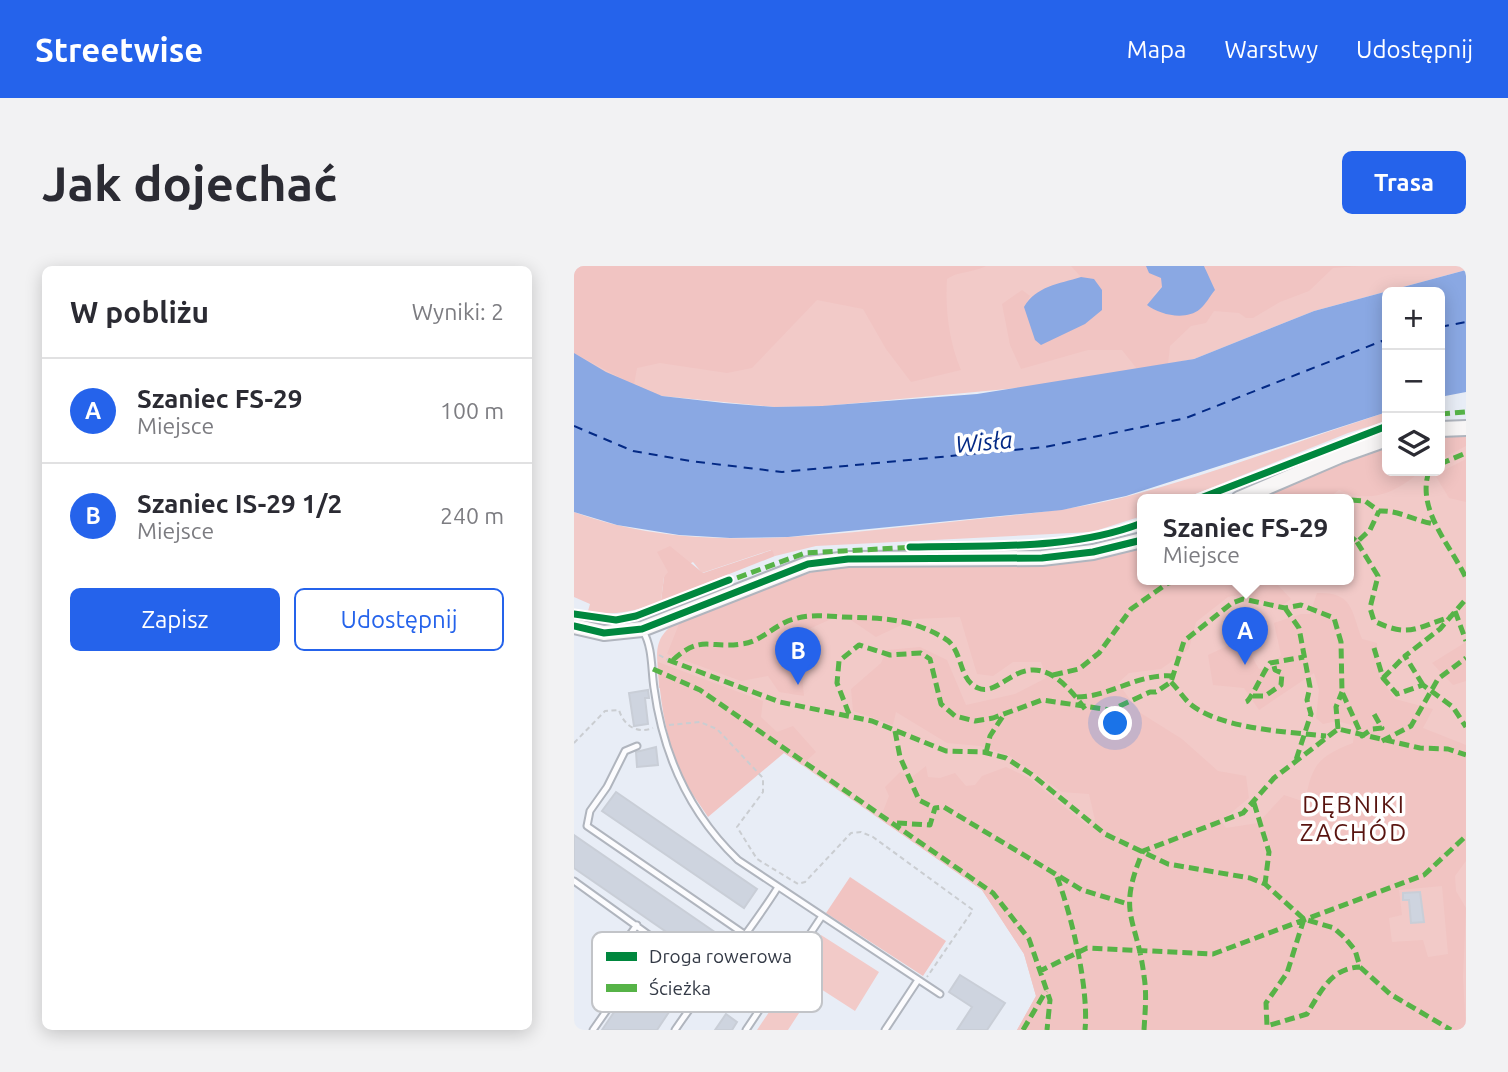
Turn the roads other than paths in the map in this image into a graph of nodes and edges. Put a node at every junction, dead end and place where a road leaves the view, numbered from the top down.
1 (1466, 428) edge
2 (1445, 429) edge
3 (1382, 441) edge
4 (1251, 494) edge
5 (1137, 541) edge
6 (574, 626) edge
7 (642, 629) junction
8 (637, 746) dead end
9 (574, 881) edge
10 (778, 887) junction
11 (822, 916) junction
12 (637, 925) junction
13 (632, 932) edge
14 (646, 932) edge
15 (741, 932) edge
16 (750, 932) edge
17 (811, 932) edge
18 (918, 980) junction
19 (940, 994) dead end
20 (606, 1012) edge
21 (687, 1012) edge
22 (758, 1012) edge
23 (593, 1030) edge
24 (675, 1030) edge
25 (746, 1030) edge
26 (885, 1030) edge

1 - 2 street
3 - 4 street
5 - 7 street
6 - 7 street
7 - 10 lane
8 - 15 lane
9 - 12 lane
10 - 11 lane
10 - 16 lane
11 - 17 lane
11 - 18 lane
12 - 13 lane
12 - 14 lane
18 - 19 lane
18 - 26 lane
20 - 23 lane
21 - 24 lane
22 - 25 lane

